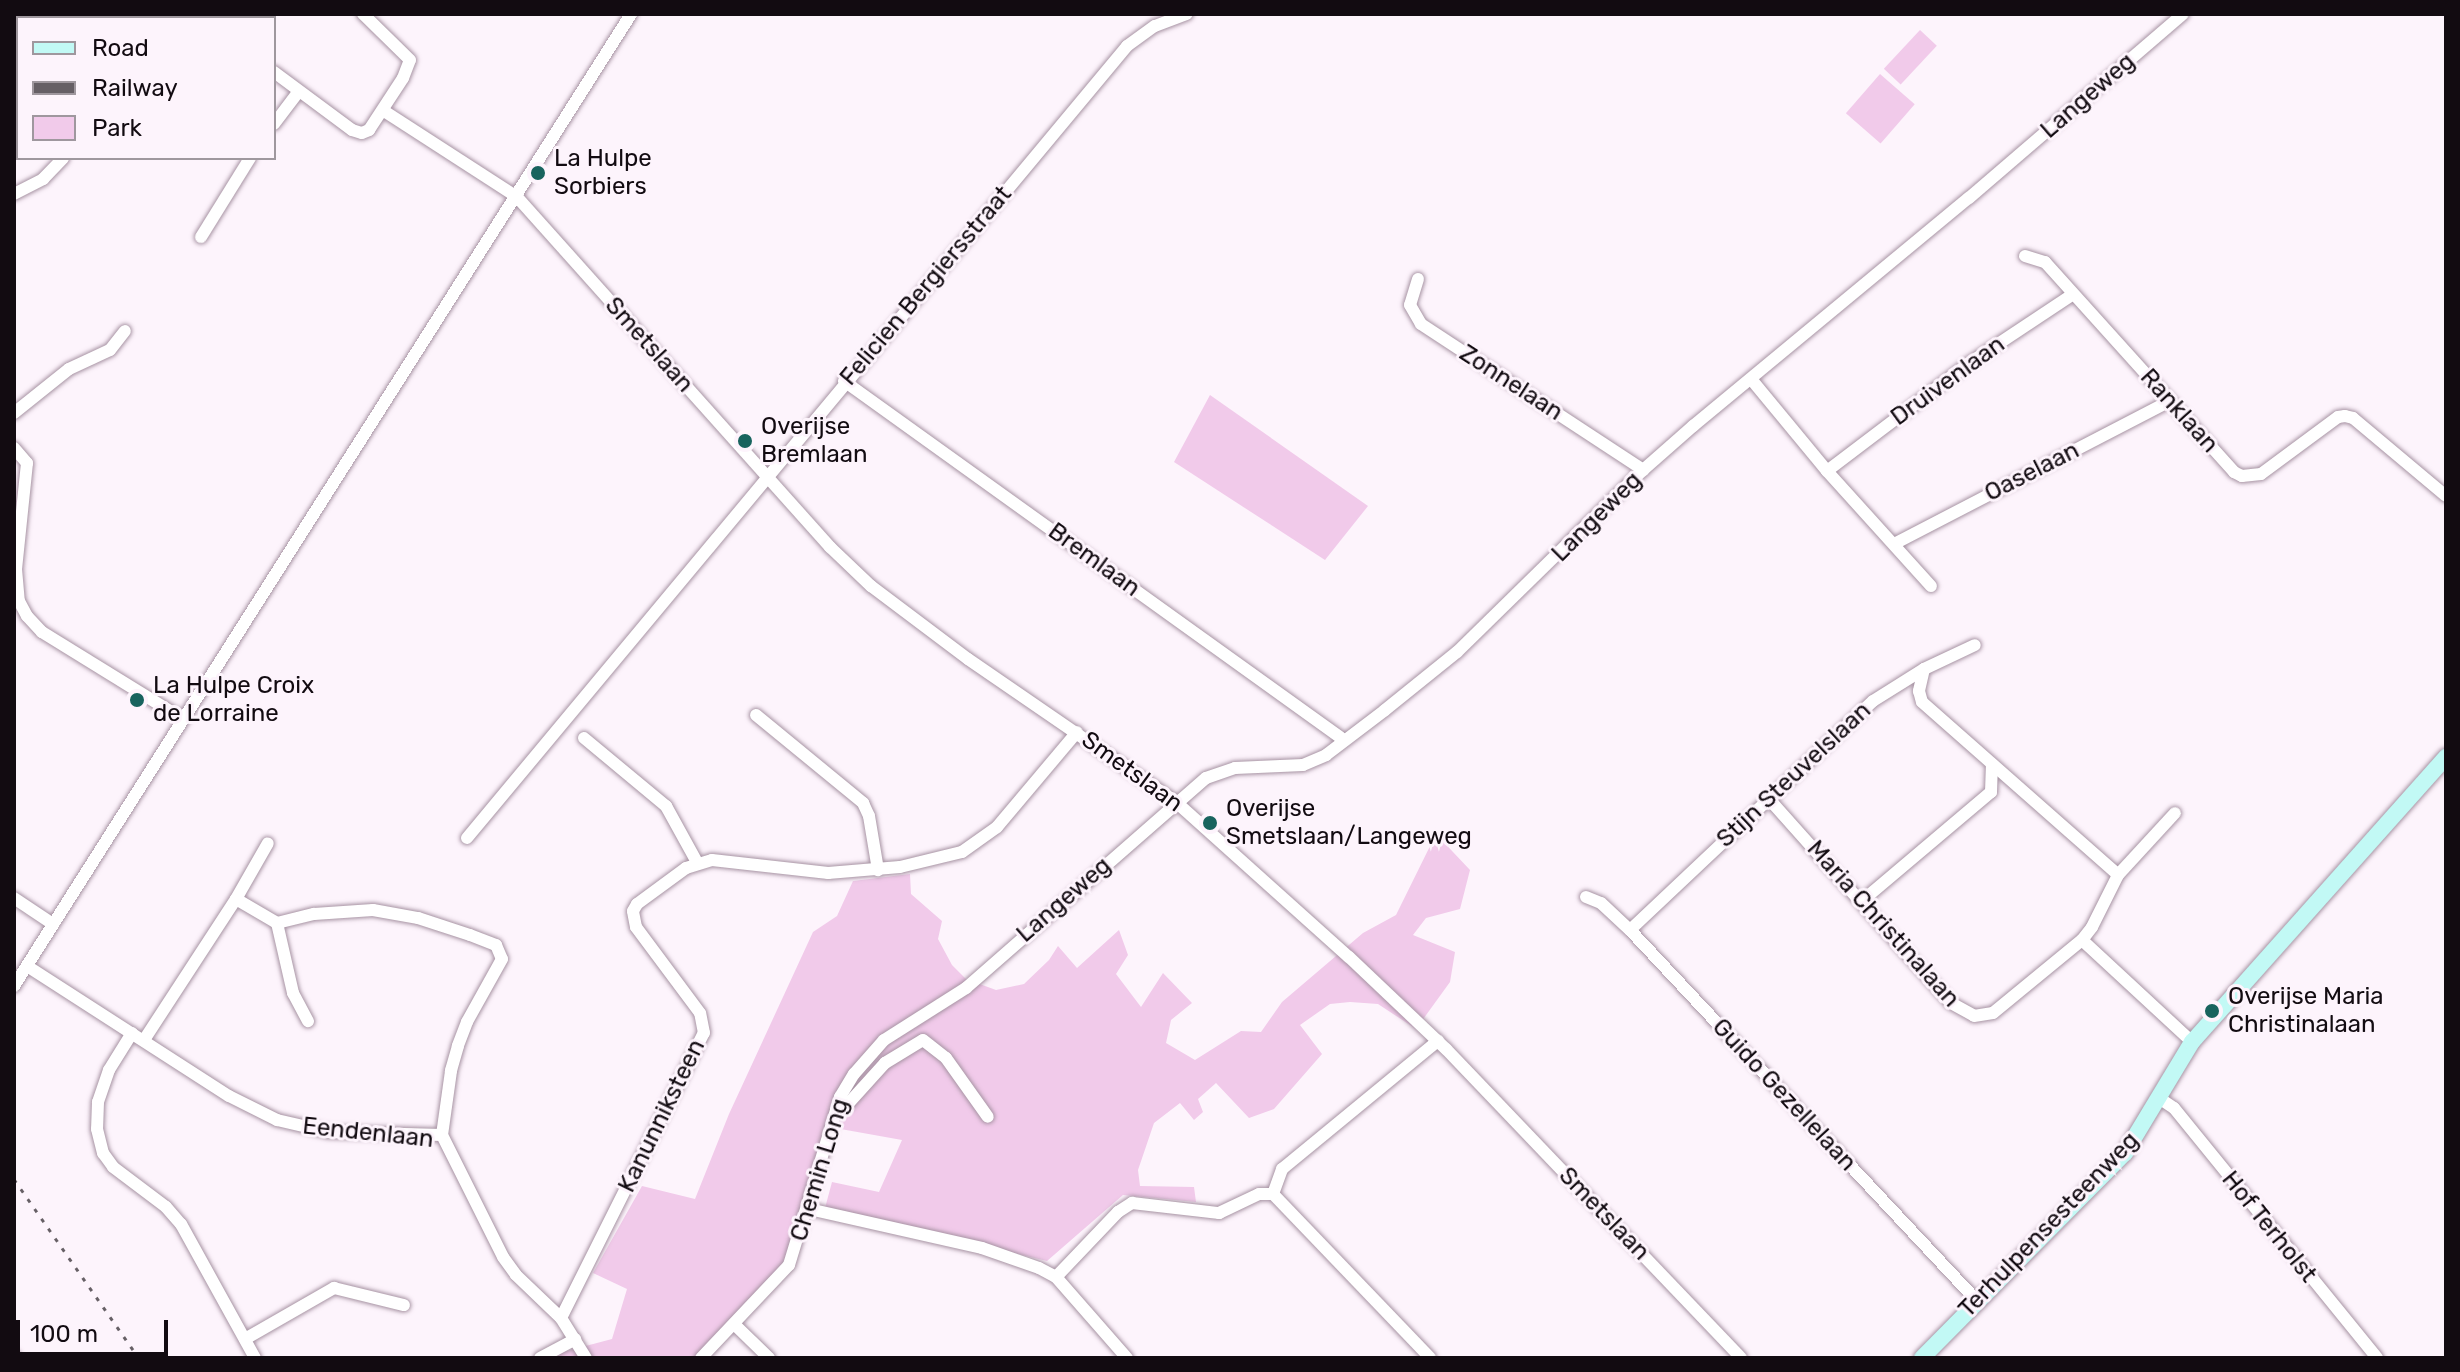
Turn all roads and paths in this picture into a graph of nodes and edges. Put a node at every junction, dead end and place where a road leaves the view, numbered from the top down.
1 (363, 14) edge
2 (631, 14) edge
3 (1187, 14) edge
4 (2183, 14) edge
5 (276, 74) edge
6 (299, 91) junction
7 (384, 111) junction
8 (276, 121) edge
9 (61, 160) edge
10 (249, 160) edge
11 (14, 194) edge
12 (517, 197) junction
13 (201, 237) dead end
14 (2025, 256) dead end
15 (1418, 279) dead end
16 (2072, 295) junction
17 (125, 331) dead end
18 (1751, 379) junction
19 (844, 381) junction
20 (2170, 401) junction
21 (14, 413) edge
22 (14, 448) edge
23 (1643, 470) junction
24 (1827, 471) junction
25 (767, 476) junction
26 (2446, 496) edge
27 (1894, 544) junction
28 (1931, 586) dead end
29 (1975, 645) dead end
30 (1924, 669) junction
31 (1887, 691) junction
32 (1922, 702) junction
33 (756, 715) dead end
34 (183, 719) junction
35 (1077, 732) junction
36 (584, 738) dead end
37 (1344, 740) junction
38 (2446, 757) edge
39 (1992, 764) junction
40 (2019, 788) junction
41 (1991, 792) junction
42 (1769, 799) junction
43 (1176, 802) junction
44 (2175, 813) dead end
45 (467, 838) dead end
46 (268, 843) dead end
47 (698, 864) junction
48 (878, 870) junction
49 (2118, 875) junction
50 (1586, 897) dead end
51 (14, 898) edge
52 (236, 899) junction
53 (1862, 901) junction
54 (277, 923) junction
55 (53, 924) junction
56 (1630, 930) junction
57 (2082, 940) junction
58 (27, 966) junction
59 (989, 967) joint
60 (14, 986) edge
61 (308, 1021) dead end
62 (132, 1033) junction
63 (144, 1040) junction
64 (1438, 1041) junction
65 (2192, 1042) junction
66 (2159, 1098) junction
67 (836, 1110) junction
68 (988, 1117) dead end
69 (442, 1135) junction
70 (1273, 1194) junction
71 (809, 1209) junction
72 (1056, 1277) junction
73 (1977, 1301) junction
74 (404, 1305) dead end
75 (561, 1318) junction
76 (734, 1324) junction
77 (245, 1339) junction
78 (575, 1339) junction
79 (255, 1358) edge
80 (540, 1358) edge
81 (586, 1358) edge
82 (701, 1358) edge
83 (769, 1358) edge
84 (1127, 1358) edge
85 (1430, 1358) edge
86 (1741, 1358) edge
87 (1922, 1358) edge
88 (2377, 1358) edge

1 - 7 street
2 - 12 street
3 - 19 street, Felicien Bergiersstraat
4 - 18 street, Langeweg
5 - 6 street
6 - 7 street
6 - 8 street
7 - 12 street, Smetslaan
9 - 11 street
10 - 13 street
12 - 25 street, Smetslaan
12 - 34 street
14 - 16 street, Ranklaan
15 - 23 street, Zonnelaan
16 - 20 street, Ranklaan
16 - 24 street, Druivenlaan
17 - 21 street
18 - 23 street, Langeweg
18 - 24 street
19 - 25 street, Felicien Bergiersstraat
19 - 37 street, Bremlaan
20 - 26 street, Ranklaan
20 - 27 street, Oaselaan
22 - 34 street
23 - 37 street, Langeweg
24 - 27 street
25 - 35 street, Smetslaan
25 - 45 street, Felicien Bergiersstraat
27 - 28 street
29 - 30 street, Stijn Steuvelslaan
30 - 31 street, Stijn Steuvelslaan
30 - 32 street
31 - 32 street
31 - 42 street, Stijn Steuvelslaan
32 - 39 street
33 - 48 street
34 - 55 street
35 - 43 street, Smetslaan
35 - 48 street, Kanunniksteen
36 - 47 street
37 - 43 street, Langeweg
38 - 65 main road, Terhulpensesteenweg
39 - 40 street
39 - 41 street
40 - 41 street
40 - 49 street
41 - 53 street
42 - 53 street, Maria Christinalaan
42 - 56 street, Stijn Steuvelslaan
43 - 59 street, Langeweg
43 - 64 street, Smetslaan
44 - 49 street, Maria Christinalaan
46 - 52 street
47 - 48 street, Kanunniksteen
47 - 75 street, Kanunniksteen
49 - 57 street, Maria Christinalaan
50 - 56 street, Guido Gezellelaan
51 - 55 street
52 - 54 street
52 - 63 street
53 - 57 street, Maria Christinalaan
54 - 61 street
54 - 69 street
55 - 58 street
56 - 73 street, Guido Gezellelaan
57 - 65 street
58 - 60 street
58 - 62 street, Eendenlaan
59 - 67 street, Chemin Long
62 - 63 street, Eendenlaan
62 - 77 street
63 - 69 street, Eendenlaan
64 - 70 street
64 - 86 street, Smetslaan
65 - 66 main road, Terhulpensesteenweg
66 - 73 main road, Terhulpensesteenweg
66 - 88 street, Hof Terholst
67 - 68 street
67 - 71 street, Chemin Long
69 - 75 street, Eendenlaan
70 - 72 street
70 - 85 street
71 - 72 street
71 - 76 street, Chemin Long
72 - 84 street
73 - 87 main road, Terhulpensesteenweg
74 - 77 street
75 - 78 street, Eendenlaan
76 - 82 street, Chemin Long
76 - 83 street
77 - 79 street
78 - 80 street
78 - 81 street, Eendenlaan

